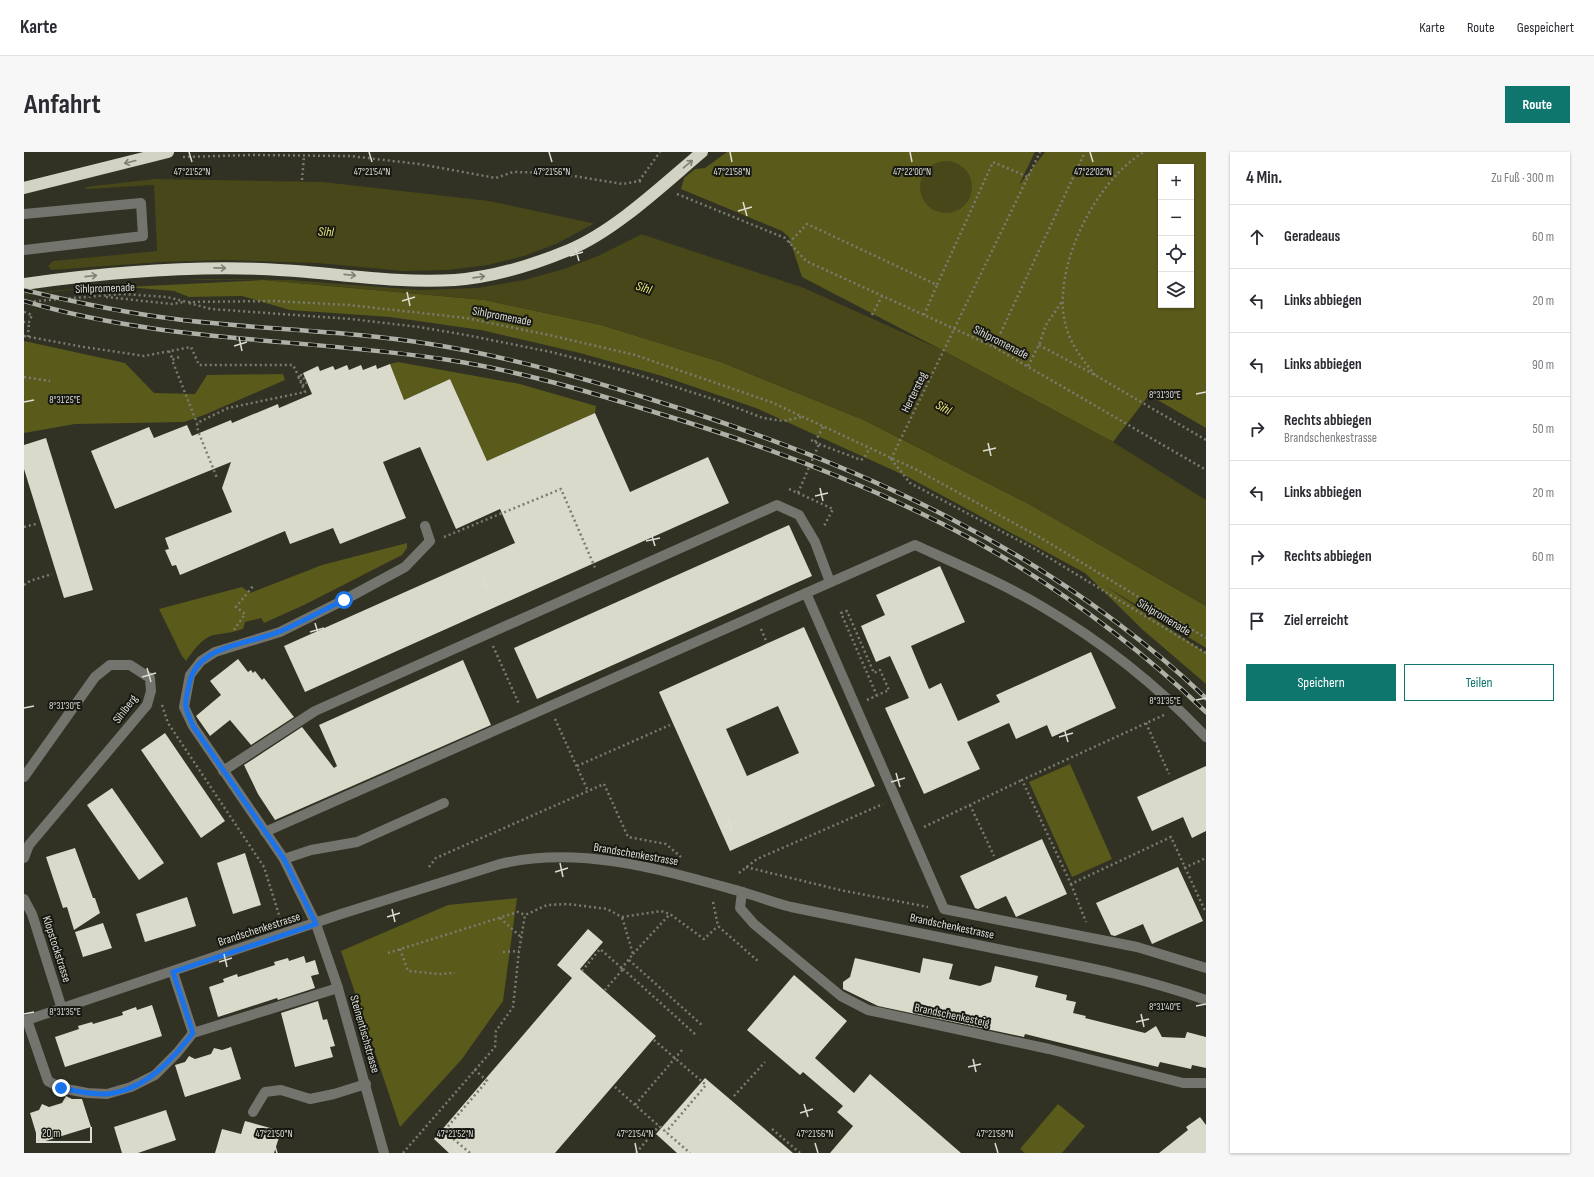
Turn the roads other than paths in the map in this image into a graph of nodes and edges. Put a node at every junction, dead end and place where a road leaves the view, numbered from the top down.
1 (168, 152) edge
2 (702, 152) edge
3 (24, 188) edge
4 (24, 214) edge
5 (24, 250) edge
6 (24, 284) edge
7 (425, 526) dead end
8 (830, 582) junction
9 (806, 593) junction
10 (1206, 737) edge
11 (223, 770) junction
12 (24, 777) edge
13 (444, 803) dead end
14 (265, 832) junction
15 (24, 858) edge
16 (284, 859) junction
17 (742, 892) junction
18 (24, 899) edge
19 (316, 924) junction
20 (1206, 968) edge
21 (173, 972) junction
22 (338, 988) junction
23 (1206, 1000) edge
24 (62, 1009) junction
25 (26, 1020) edge
26 (193, 1033) junction
27 (1206, 1083) edge
28 (366, 1084) junction
29 (253, 1112) dead end
30 (384, 1153) edge

1 -> 3 highway
6 -> 2 highway
4 - 5 street
7 - 11 street, Steinentischstrasse
8 - 9 street
8 - 10 street
8 - 11 street
9 - 14 street
9 - 20 street
11 - 14 street, Steinentischstrasse
12 - 15 street, Sihlberg
13 - 16 street
14 - 16 street, Steinentischstrasse
16 - 19 street, Steinentischstrasse
17 - 19 street, Brandschenkestrasse
17 - 23 street, Brandschenkestrasse
17 - 27 street, Brandschenkesteig
18 - 24 street, Klopstockstrasse
19 - 21 street, Brandschenkestrasse
19 - 22 street, Steinentischstrasse
21 - 24 street, Brandschenkestrasse
21 - 26 street
22 - 26 street
22 - 28 street, Steinentischstrasse
24 - 25 street, Brandschenkestrasse
25 - 26 street
28 - 29 street
28 - 30 street, Steinentischstrasse

